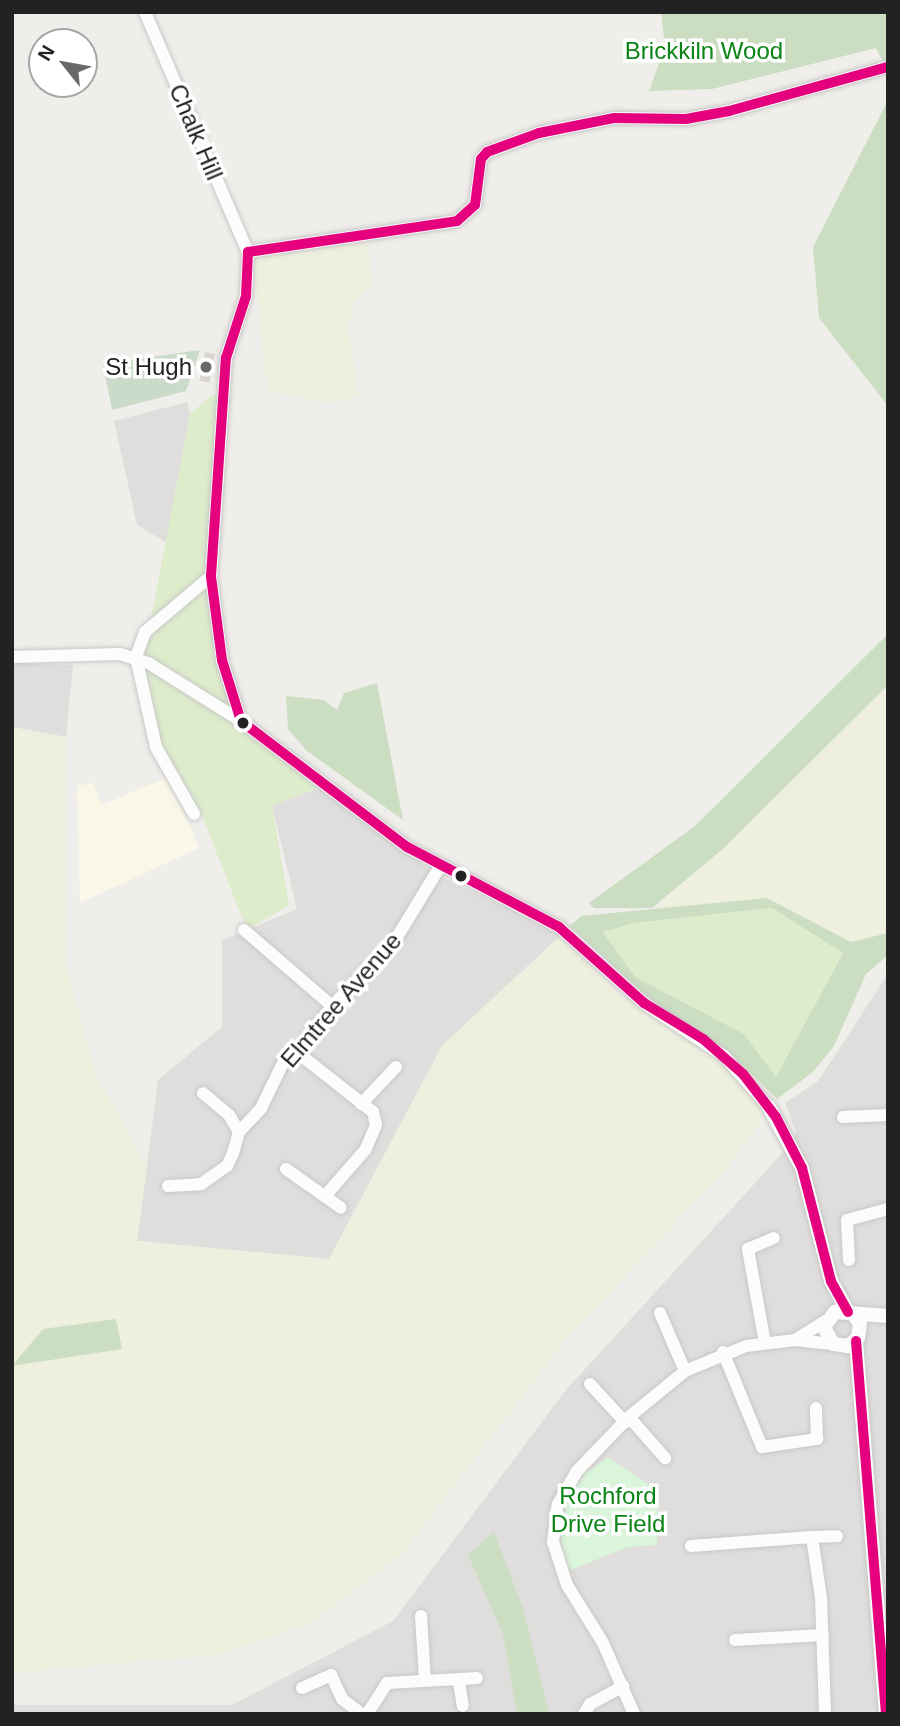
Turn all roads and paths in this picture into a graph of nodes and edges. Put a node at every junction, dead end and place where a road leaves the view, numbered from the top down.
1 (145, 12) edge
2 (888, 66) edge
3 (248, 252) junction
4 (211, 576) junction
5 (12, 657) edge
6 (136, 657) junction
7 (241, 721) junction
8 (194, 814) dead end
9 (441, 865) junction
10 (244, 930) dead end
11 (332, 1006) junction
12 (298, 1053) junction
13 (396, 1067) dead end
14 (203, 1093) dead end
15 (361, 1104) junction
16 (769, 1107) joint
17 (888, 1115) edge
18 (844, 1117) dead end
19 (239, 1132) junction
20 (286, 1169) dead end
21 (168, 1186) dead end
22 (325, 1196) junction
23 (341, 1208) dead end
24 (888, 1209) edge
25 (774, 1238) dead end
26 (849, 1260) dead end
27 (831, 1282) junction
28 (660, 1313) dead end
29 (850, 1313) junction
30 (888, 1317) edge
31 (827, 1319) junction
32 (858, 1338) junction
33 (795, 1340) junction
34 (765, 1343) junction
35 (835, 1345) junction
36 (723, 1352) junction
37 (685, 1371) junction
38 (856, 1375) junction
39 (590, 1384) dead end
40 (816, 1408) dead end
41 (627, 1420) junction
42 (665, 1458) dead end
43 (837, 1536) dead end
44 (812, 1537) junction
45 (691, 1546) dead end
46 (421, 1616) dead end
47 (823, 1635) junction
48 (735, 1640) dead end
49 (477, 1678) dead end
50 (425, 1680) junction
51 (459, 1682) junction
52 (624, 1686) junction
53 (303, 1688) dead end
54 (463, 1706) dead end
55 (364, 1714) edge
56 (584, 1714) edge
57 (634, 1714) edge
58 (825, 1714) edge
59 (887, 1714) edge

1 - 3 street, Chalk Hill
2 - 3 street
3 - 4 street
4 - 6 street
4 - 7 street
5 - 6 street
6 - 7 street
6 - 8 street
7 - 9 street
9 - 11 street, Elmtree Avenue
9 - 16 street
10 - 11 street
11 - 12 street, Elmtree Avenue
12 - 15 street
12 - 19 street, Elmtree Avenue
13 - 15 street
14 - 19 street
15 - 22 street
16 - 27 street
17 - 18 street
19 - 21 street
20 - 22 street
22 - 23 street
24 - 26 street
25 - 34 street
27 - 29 street
27 - 31 street
28 - 37 street
29 - 30 street
29 - 31 street
29 - 32 street
30 - 32 street
31 - 33 street
31 - 35 street
32 - 35 street
32 - 38 street
33 - 34 street
33 - 35 street
34 - 36 street
35 - 38 street
36 - 37 street
36 - 40 street
37 - 41 street
38 - 59 street
39 - 41 street
41 - 42 street
41 - 52 street
43 - 44 street
44 - 45 street
44 - 47 street
46 - 50 street
47 - 48 street
47 - 58 street
49 - 51 street
50 - 51 street
50 - 55 street
51 - 54 street
52 - 56 street
52 - 57 street
53 - 55 street

